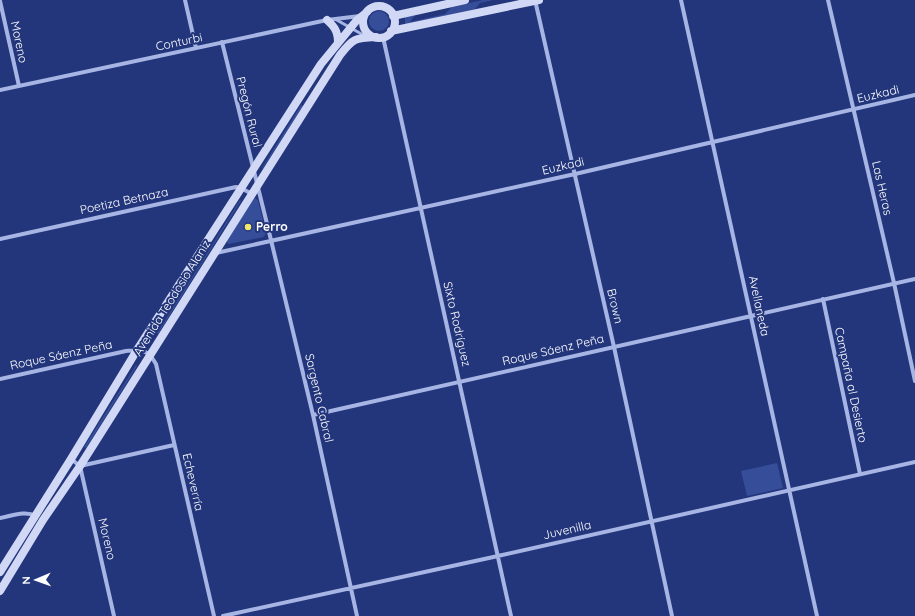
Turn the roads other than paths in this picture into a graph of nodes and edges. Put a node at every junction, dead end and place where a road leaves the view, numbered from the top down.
1 (185, 0) edge
2 (388, 0) edge
3 (465, 0) edge
4 (536, 0) edge
5 (680, 0) edge
6 (828, 0) edge
7 (0, 1) edge
8 (368, 9) edge
9 (392, 13) junction
10 (331, 19) junction
11 (350, 27) junction
12 (391, 31) junction
13 (376, 37) junction
14 (222, 42) junction
15 (338, 42) junction
16 (196, 48) junction
17 (337, 60) junction
18 (18, 86) junction
19 (0, 90) edge
20 (303, 93) junction
21 (915, 95) edge
22 (312, 99) junction
23 (853, 110) junction
24 (713, 142) junction
25 (253, 170) junction
26 (575, 174) junction
27 (257, 186) junction
28 (241, 188) junction
29 (252, 194) junction
30 (421, 208) junction
31 (0, 239) edge
32 (272, 240) junction
33 (214, 254) junction
34 (915, 279) edge
35 (894, 283) junction
36 (823, 299) junction
37 (751, 315) junction
38 (614, 347) junction
39 (137, 350) junction
40 (150, 354) junction
41 (0, 379) edge
42 (915, 381) edge
43 (459, 382) junction
44 (313, 415) junction
45 (174, 445) junction
46 (71, 459) junction
47 (915, 462) edge
48 (80, 466) junction
49 (860, 474) junction
50 (789, 490) junction
51 (35, 515) junction
52 (0, 518) edge
53 (44, 520) junction
54 (652, 521) junction
55 (498, 556) junction
56 (0, 572) edge
57 (351, 589) junction
58 (0, 591) edge
59 (114, 616) edge
60 (214, 616) edge
61 (224, 616) edge
62 (358, 616) edge
63 (511, 616) edge
64 (672, 616) edge
65 (817, 616) edge

1 - 16 street
2 - 9 main road
3 - 9 main road
4 - 12 main road
4 - 26 street, Brown
5 - 24 street, Avellaneda
6 - 23 street, Las Heras
7 - 18 street, Moreno
8 - 9 main road
8 - 10 street, Conturbi
8 - 11 main road, Avenida Teodosio Alaniz
8 - 13 main road
9 - 12 main road
10 - 11 lane
10 - 14 street, Conturbi
10 - 15 main road
11 - 13 lane
11 - 15 main road, Avenida Teodosio Alaniz
12 - 13 main road
13 - 17 main road, Avenida Teodosio Alaniz
13 - 30 street, Sixto Rodríguez
14 - 16 street, Conturbi
14 - 25 street, Pregón Rural
15 - 17 main road
15 - 20 main road, Avenida Teodosio Alaniz
16 - 18 street, Conturbi
17 - 22 main road, Avenida Teodosio Alaniz
18 - 19 street, Conturbi
20 - 22 main road
20 - 25 main road, Avenida Teodosio Alaniz
21 - 23 street, Euzkadi
22 - 27 main road, Avenida Teodosio Alaniz
23 - 24 street, Euzkadi
23 - 35 street, Las Heras
24 - 26 street, Euzkadi
24 - 37 street, Avellaneda
25 - 27 street, Pregón Rural
25 - 28 main road, Avenida Teodosio Alaniz
26 - 30 street, Euzkadi
26 - 38 street, Brown
27 - 29 main road, Avenida Teodosio Alaniz
27 - 32 street, Sargento Cabral
28 - 29 street
28 - 31 street, Poetiza Betnaza
28 - 39 main road, Avenida Teodosio Alaniz
29 - 33 main road, Avenida Teodosio Alaniz
30 - 32 street, Euzkadi
30 - 43 street, Sixto Rodríguez
32 - 33 street, Euzkadi
32 - 44 street, Sargento Cabral
33 - 40 main road, Avenida Teodosio Alaniz
34 - 35 street, Roque Sáenz Peña
35 - 36 street, Roque Sáenz Peña
35 - 42 street, Las Heras
36 - 37 street, Roque Sáenz Peña
36 - 49 street, Campaña al Desierto
37 - 38 street, Roque Sáenz Peña
37 - 50 street, Avellaneda
38 - 43 street, Roque Sáenz Peña
38 - 54 street, Brown
39 - 40 street, Roque Sáenz Peña
39 - 41 street, Roque Sáenz Peña
39 - 46 main road, Avenida Teodosio Alaniz
40 - 45 street, Echeverría
40 - 48 main road, Avenida Teodosio Alaniz
43 - 44 street, Roque Sáenz Peña
43 - 55 street, Sixto Rodríguez
44 - 57 street, Sargento Cabral
45 - 48 street
45 - 60 street, Echeverría
46 - 48 street
46 - 51 main road, Avenida Teodosio Alaniz
47 - 49 street, Juvenilla
48 - 53 main road, Avenida Teodosio Alaniz
48 - 59 street, Moreno
49 - 50 street, Juvenilla
50 - 54 street, Juvenilla
50 - 65 street, Avellaneda
51 - 52 street
51 - 53 street
51 - 56 main road, Avenida Teodosio Alaniz
53 - 58 main road, Avenida Teodosio Alaniz
54 - 55 street, Juvenilla
54 - 64 street, Brown
55 - 57 street, Juvenilla
55 - 63 street, Sixto Rodríguez
57 - 61 street, Juvenilla
57 - 62 street, Sargento Cabral

